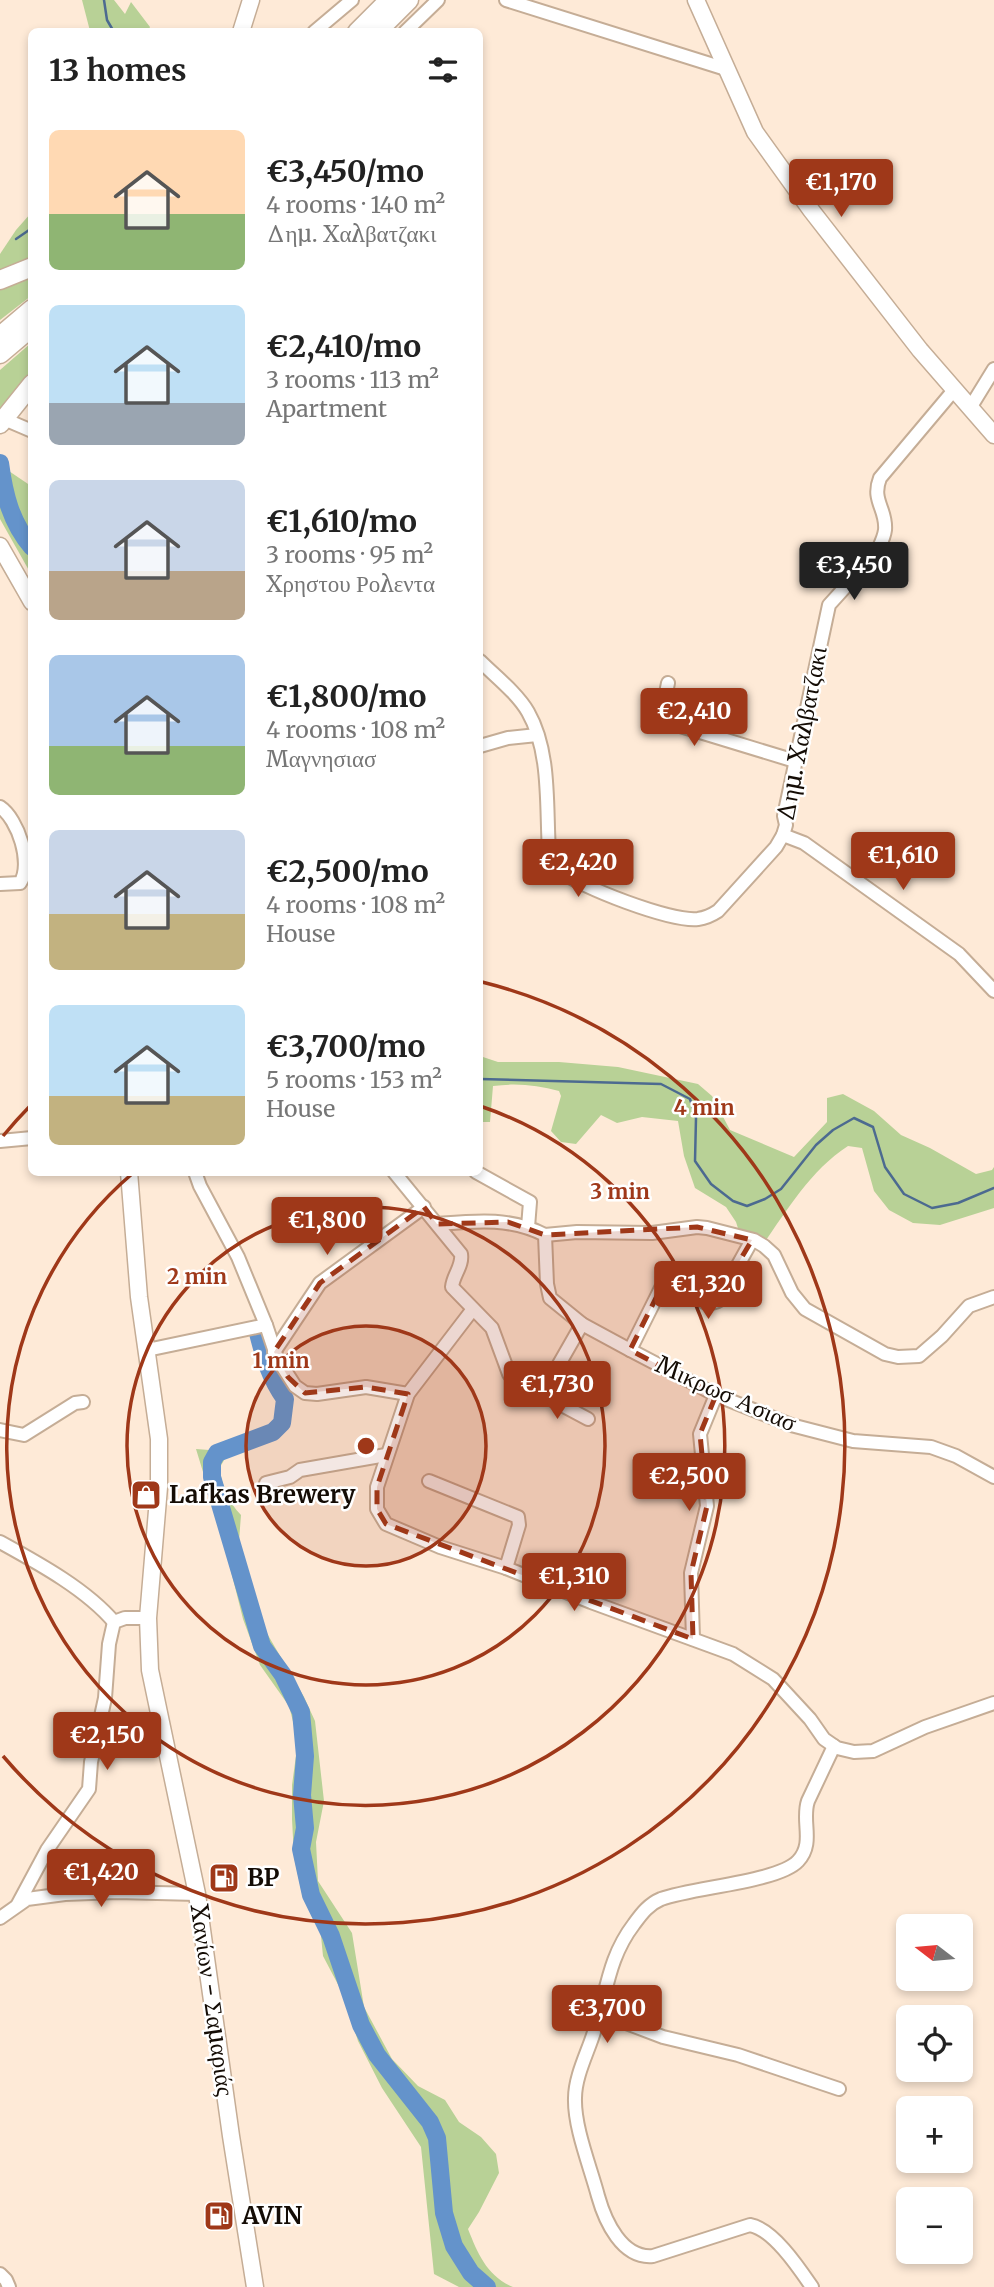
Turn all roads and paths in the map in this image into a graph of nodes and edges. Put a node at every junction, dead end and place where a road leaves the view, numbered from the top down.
1 (251, 0) edge
2 (352, 0) edge
3 (389, 0) edge
4 (409, 0) edge
5 (439, 0) edge
6 (506, 0) edge
7 (696, 0) edge
8 (241, 28) edge
9 (319, 28) edge
10 (361, 28) edge
11 (381, 28) edge
12 (409, 28) edge
13 (726, 69) junction
14 (28, 269) edge
15 (0, 280) edge
16 (28, 312) edge
17 (28, 330) edge
18 (0, 336) edge
19 (0, 354) edge
20 (994, 369) edge
21 (28, 389) edge
22 (954, 390) junction
23 (970, 408) junction
24 (2, 422) edge
25 (28, 430) edge
26 (994, 435) edge
27 (0, 546) edge
28 (28, 595) edge
29 (483, 664) edge
30 (668, 683) dead end
31 (537, 734) junction
32 (483, 745) edge
33 (795, 761) junction
34 (0, 807) edge
35 (783, 835) junction
36 (26, 839) edge
37 (0, 884) edge
38 (994, 991) edge
39 (28, 1138) edge
40 (0, 1141) edge
41 (129, 1176) edge
42 (196, 1176) edge
43 (483, 1176) edge
44 (408, 1178) edge
45 (424, 1207) junction
46 (437, 1224) junction
47 (528, 1227) junction
48 (545, 1235) junction
49 (752, 1240) junction
50 (994, 1297) edge
51 (473, 1309) junction
52 (582, 1324) junction
53 (266, 1325) junction
54 (147, 1350) junction
55 (629, 1350) junction
56 (274, 1352) junction
57 (408, 1394) junction
58 (542, 1394) junction
59 (716, 1395) junction
60 (83, 1402) dead end
61 (588, 1419) dead end
62 (0, 1430) edge
63 (386, 1455) junction
64 (994, 1477) edge
65 (429, 1481) dead end
66 (267, 1483) dead end
67 (0, 1542) edge
68 (506, 1568) junction
69 (148, 1619) junction
70 (114, 1622) junction
71 (693, 1639) junction
72 (994, 1703) edge
73 (834, 1746) junction
74 (197, 1894) junction
75 (18, 1904) junction
76 (0, 1918) edge
77 (600, 2013) junction
78 (839, 2089) dead end
79 (0, 2274) edge
80 (9, 2287) edge
81 (255, 2287) edge
82 (813, 2287) edge

1 - 8 main road
2 - 9 street
3 - 10 highway
4 - 11 highway
5 - 12 street
6 - 13 street
7 - 13 main road
13 - 22 main road
14 - 15 highway
16 - 18 highway
17 - 19 highway
20 - 23 street
21 - 24 highway
22 - 23 main road
22 - 33 street, Δημ. Χαλβατζακι
23 - 26 main road
24 - 25 street
27 - 28 main road
29 - 31 street
30 - 33 street
31 - 32 street
31 - 35 street
33 - 35 street, Δημ. Χαλβατζακι
34 - 36 street
35 - 38 street
36 - 37 street
39 - 40 street
41 - 54 main road, Χανίων - Σαμαριάς
42 - 53 street
43 - 47 street
44 - 45 street
45 - 46 street
45 - 56 street
46 - 47 street
46 - 51 street
47 - 48 street
48 - 49 street
48 - 52 street, Μικρωσ Ασιασ
49 - 50 street
49 - 55 street
51 - 57 street
51 - 58 street
52 - 55 street, Μικρωσ Ασιασ
52 - 58 street
53 - 54 street
53 - 56 street
54 - 69 main road, Χανίων - Σαμαριάς
55 - 59 street, Μικρωσ Ασιασ
56 - 57 street
57 - 63 street
58 - 61 street
59 - 64 street, Μικρωσ Ασιασ
59 - 71 street
60 - 62 street
63 - 66 street
63 - 68 street
65 - 68 street
67 - 70 street
68 - 71 street
69 - 70 street
69 - 74 main road, Χανίων - Σαμαριάς
70 - 75 street
71 - 73 street
72 - 73 street
73 - 77 street
74 - 75 street
74 - 81 main road, Χανίων - Σαμαριάς
75 - 76 street
77 - 78 street
77 - 82 street
79 - 80 street

